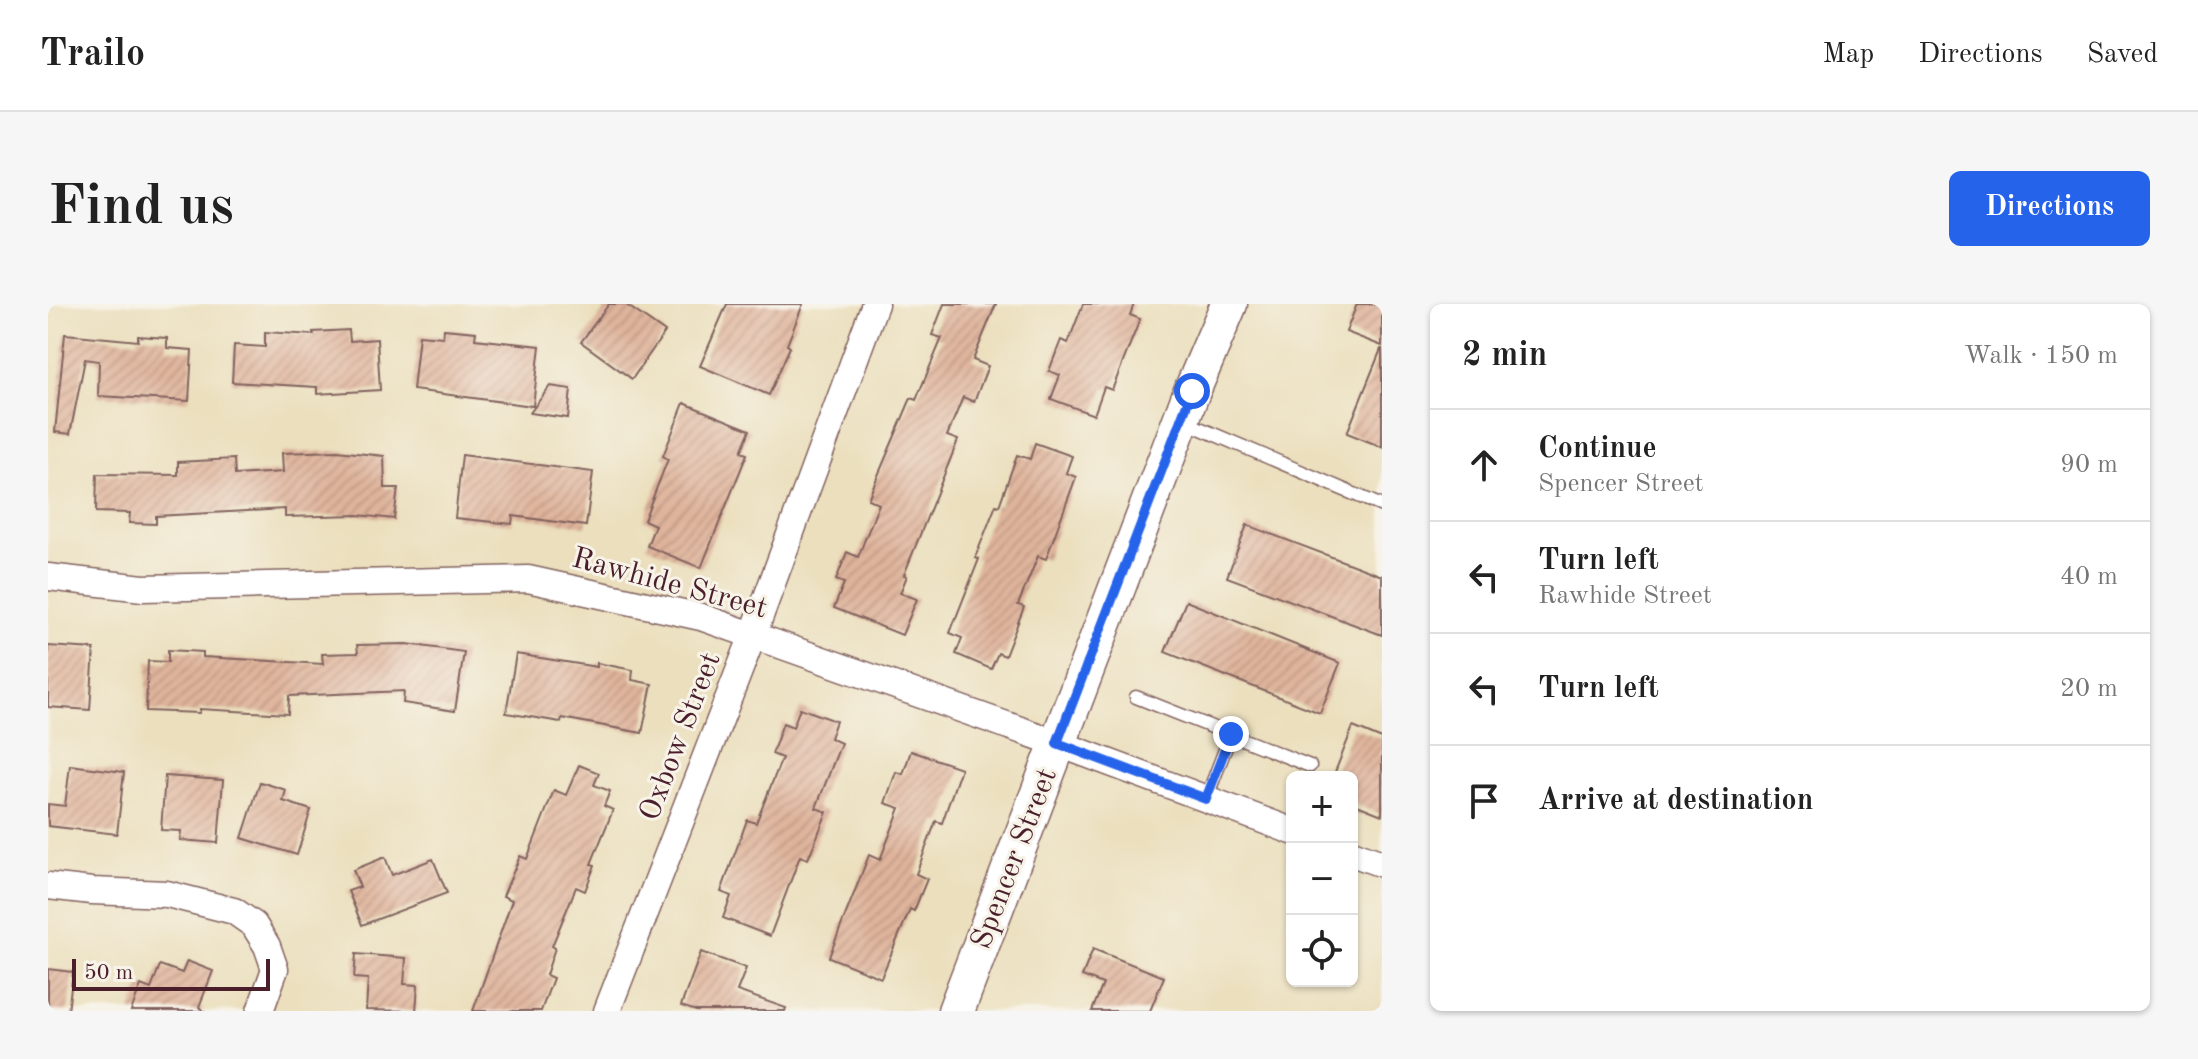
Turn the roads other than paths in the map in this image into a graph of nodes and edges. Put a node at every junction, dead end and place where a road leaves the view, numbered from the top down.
1 (875, 304) edge
2 (1229, 304) edge
3 (1181, 420) junction
4 (1382, 506) edge
5 (48, 577) edge
6 (753, 635) junction
7 (1136, 697) dead end
8 (1231, 734) junction
9 (1057, 743) junction
10 (1310, 766) dead end
11 (1206, 799) junction
12 (1286, 829) edge
13 (1358, 855) edge
14 (1382, 864) edge
15 (48, 886) edge
16 (260, 1011) edge
17 (607, 1011) edge
18 (956, 1011) edge

1 - 6 street, Oxbow Street
2 - 3 street, Spencer Street
3 - 4 lane
3 - 9 street, Spencer Street
5 - 6 street, Rawhide Street
6 - 9 street, Rawhide Street
6 - 17 street, Oxbow Street
7 - 8 lane
8 - 10 lane
8 - 11 lane
9 - 11 street, Rawhide Street
9 - 18 street, Spencer Street
11 - 12 street, Rawhide Street
13 - 14 street
15 - 16 street

